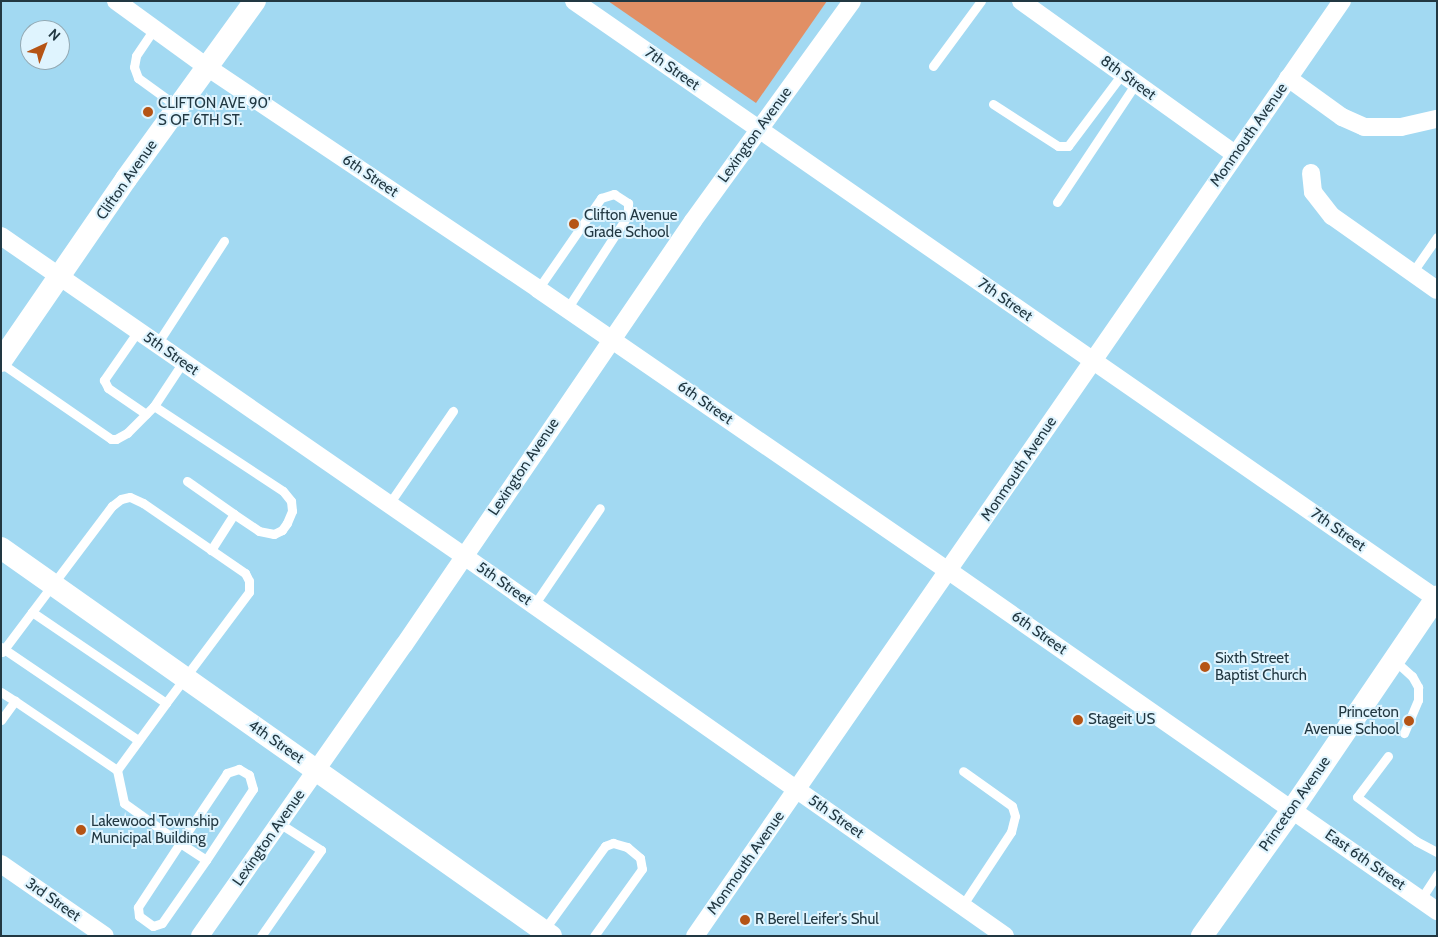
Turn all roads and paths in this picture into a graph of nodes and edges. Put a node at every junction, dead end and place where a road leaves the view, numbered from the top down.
1 (116, 1) edge
2 (256, 1) edge
3 (574, 1) edge
4 (852, 1) edge
5 (981, 1) edge
6 (1021, 1) edge
7 (1342, 1) edge
8 (154, 29) junction
9 (933, 66) dead end
10 (208, 67) junction
11 (1129, 78) junction
12 (1288, 78) junction
13 (993, 104) dead end
14 (178, 107) junction
15 (1437, 119) edge
16 (759, 130) junction
17 (1235, 154) junction
18 (1311, 173) dead end
19 (1057, 202) dead end
20 (1, 236) edge
21 (1437, 237) edge
22 (224, 242) dead end
23 (1412, 273) junction
24 (60, 277) junction
25 (538, 288) junction
26 (1437, 290) edge
27 (567, 309) junction
28 (138, 331) junction
29 (612, 339) junction
30 (157, 344) junction
31 (1093, 360) junction
32 (1, 362) edge
33 (183, 362) junction
34 (154, 406) junction
35 (453, 412) dead end
36 (146, 414) junction
37 (187, 481) dead end
38 (389, 504) junction
39 (600, 508) dead end
40 (234, 514) junction
41 (1, 548) edge
42 (211, 550) junction
43 (464, 556) junction
44 (949, 571) junction
45 (53, 584) junction
46 (1436, 598) edge
47 (534, 605) junction
48 (32, 612) junction
49 (2, 650) edge
50 (1394, 659) junction
51 (185, 678) junction
52 (1, 692) edge
53 (14, 701) junction
54 (166, 703) junction
55 (1, 720) edge
56 (1404, 733) dead end
57 (138, 740) junction
58 (1388, 756) dead end
59 (117, 770) junction
60 (316, 770) junction
61 (962, 771) dead end
62 (797, 790) junction
63 (1292, 810) junction
64 (279, 822) junction
65 (180, 843) junction
66 (1437, 852) edge
67 (206, 860) junction
68 (1, 864) edge
69 (1437, 874) edge
70 (1421, 899) junction
71 (962, 906) junction
72 (1437, 911) edge
73 (548, 933) edge
74 (105, 936) edge
75 (200, 936) edge
76 (261, 936) edge
77 (594, 936) edge
78 (695, 936) edge
79 (1005, 936) edge
80 (1202, 936) edge

1 - 8 street, 6th Street
2 - 10 street, Clifton Avenue
3 - 16 street, 7th Street
4 - 16 street, Lexington Avenue
5 - 9 lane
6 - 11 street, 8th Street
7 - 12 street, Monmouth Avenue
8 - 10 street, 6th Street
8 - 14 lane
10 - 14 street, Clifton Avenue
10 - 25 street, 6th Street
11 - 13 lane
11 - 17 street, 8th Street
11 - 19 lane
12 - 15 street
12 - 17 street, Monmouth Avenue
14 - 24 street, Clifton Avenue
16 - 29 street, Lexington Avenue
16 - 31 street, 7th Street
17 - 31 street, Monmouth Avenue
18 - 23 street
20 - 24 street, 5th Street
21 - 23 lane
22 - 30 lane
23 - 26 street
24 - 28 street, 5th Street
24 - 32 street, Clifton Avenue
25 - 27 street, 6th Street
25 - 27 lane
27 - 29 street, 6th Street
28 - 30 street, 5th Street
28 - 36 lane
29 - 43 street, Lexington Avenue
29 - 44 street, 6th Street
30 - 33 street, 5th Street
31 - 44 street, Monmouth Avenue
31 - 46 street, 7th Street
32 - 36 lane
33 - 34 lane
33 - 38 street, 5th Street
34 - 36 lane
34 - 40 lane
35 - 38 lane
37 - 40 lane
38 - 43 street, 5th Street
39 - 47 lane
40 - 42 lane
41 - 45 street, 4th Street
42 - 45 lane
42 - 51 lane
43 - 47 street, 5th Street
43 - 60 street, Lexington Avenue
44 - 62 street, Monmouth Avenue
44 - 63 street, 6th Street
45 - 48 lane
45 - 51 street, 4th Street
46 - 50 street, Princeton Avenue
47 - 62 street, 5th Street
48 - 49 lane
48 - 54 lane
49 - 57 lane
50 - 56 lane
50 - 63 street, Princeton Avenue
51 - 54 lane
51 - 60 street, 4th Street
52 - 53 lane
53 - 55 lane
53 - 59 lane
54 - 57 lane
57 - 59 lane
58 - 66 lane
59 - 65 lane
60 - 64 street, Lexington Avenue
60 - 73 street, 4th Street
61 - 71 lane
62 - 71 street, 5th Street
62 - 78 street, Monmouth Avenue
63 - 70 street, East 6th Street
63 - 80 street, Princeton Avenue
64 - 75 street, Lexington Avenue
64 - 76 lane
65 - 67 lane
65 - 67 lane
65 - 67 lane
68 - 74 street, 3rd Street
69 - 70 lane
70 - 72 street, East 6th Street
71 - 79 street, 5th Street
73 - 77 lane

